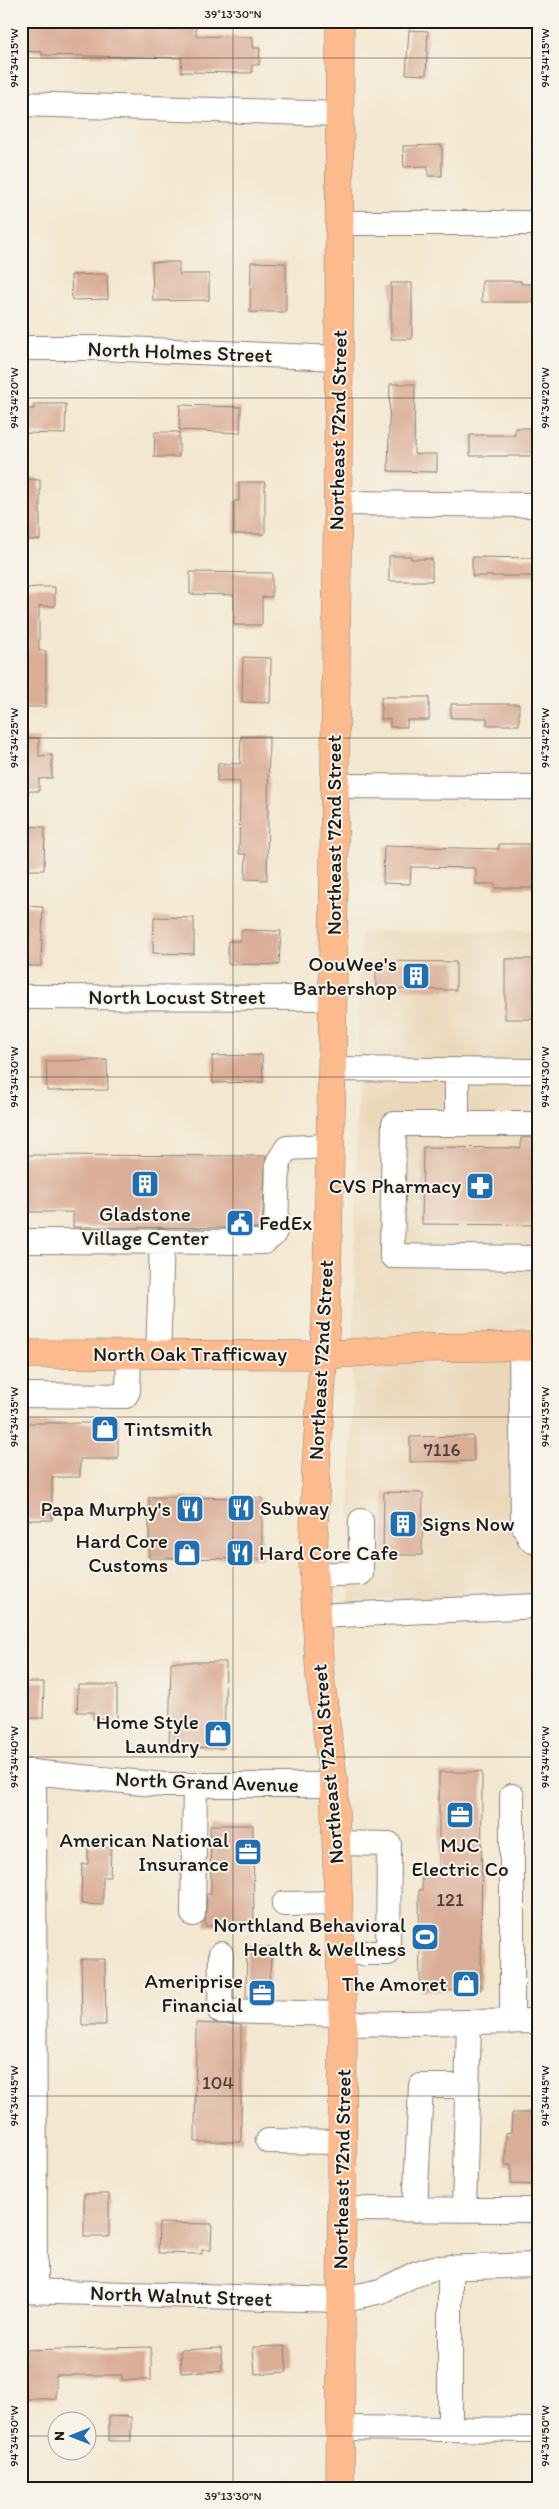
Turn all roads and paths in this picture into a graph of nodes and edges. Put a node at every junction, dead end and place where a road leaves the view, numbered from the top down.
1 (340, 21) edge
2 (21, 104) edge
3 (340, 114) junction
4 (340, 223) junction
5 (538, 223) edge
6 (21, 348) edge
7 (340, 358) junction
8 (338, 503) junction
9 (538, 505) edge
10 (334, 786) junction
11 (538, 786) edge
12 (21, 997) edge
13 (333, 998) junction
14 (332, 1069) junction
15 (457, 1071) junction
16 (538, 1071) edge
17 (457, 1124) junction
18 (538, 1124) edge
19 (329, 1146) junction
20 (21, 1241) edge
21 (162, 1241) junction
22 (538, 1258) edge
23 (529, 1347) edge
24 (21, 1354) edge
25 (129, 1354) junction
26 (158, 1354) junction
27 (324, 1354) junction
28 (21, 1395) edge
29 (529, 1403) edge
30 (361, 1521) dead end
31 (538, 1543) edge
32 (313, 1575) junction
33 (538, 1606) edge
34 (316, 1616) junction
35 (28, 1771) edge
36 (194, 1785) junction
37 (334, 1785) junction
38 (512, 1796) dead end
39 (336, 1843) junction
40 (338, 1903) junction
41 (284, 1904) dead end
42 (193, 1914) dead end
43 (340, 1953) junction
44 (221, 1954) dead end
45 (343, 2019) junction
46 (538, 2021) edge
47 (512, 2022) junction
48 (469, 2023) junction
49 (468, 2086) junction
50 (268, 2141) dead end
51 (342, 2142) junction
52 (341, 2210) junction
53 (415, 2210) junction
54 (464, 2210) junction
55 (538, 2210) edge
56 (538, 2265) edge
57 (450, 2267) junction
58 (28, 2291) edge
59 (340, 2300) junction
60 (340, 2428) junction
61 (450, 2429) junction
62 (538, 2430) edge
63 (340, 2488) edge

1 - 3 main road, Northeast 72nd Street
2 - 3 street
3 - 4 main road, Northeast 72nd Street
4 - 5 street
4 - 7 main road, Northeast 72nd Street
6 - 7 street, North Holmes Street
7 - 8 main road, Northeast 72nd Street
8 - 9 street
8 - 10 main road, Northeast 72nd Street
10 - 11 street
10 - 13 main road, Northeast 72nd Street
12 - 13 street, North Locust Street
13 - 14 main road, Northeast 72nd Street
14 - 15 street
14 - 19 main road, Northeast 72nd Street
15 - 16 street
15 - 17 street
17 - 18 street
17 - 22 street
19 - 21 street
19 - 27 main road, Northeast 72nd Street
20 - 21 street
21 - 26 street
23 - 27 main road, North Oak Trafficway
23 - 29 street
24 - 25 main road, North Oak Trafficway
25 - 26 main road, North Oak Trafficway
25 - 28 street
26 - 27 main road, North Oak Trafficway
27 - 32 main road, Northeast 72nd Street
29 - 31 street
30 - 32 street
32 - 34 main road, Northeast 72nd Street
33 - 34 street
34 - 37 main road, Northeast 72nd Street
35 - 36 street, North Grand Avenue
35 - 58 street
36 - 37 street, North Grand Avenue
36 - 42 street
37 - 39 main road, Northeast 72nd Street
38 - 47 street
39 - 40 main road, Northeast 72nd Street
39 - 43 street
40 - 41 street
40 - 43 main road, Northeast 72nd Street
43 - 45 main road, Northeast 72nd Street
44 - 45 street
45 - 48 street
45 - 51 main road, Northeast 72nd Street
46 - 47 street
47 - 48 street
48 - 49 street
49 - 53 street
49 - 54 street
50 - 51 street
51 - 52 main road, Northeast 72nd Street
52 - 53 street
52 - 59 main road, Northeast 72nd Street
53 - 54 street
54 - 55 street
56 - 57 street, North Walnut Street
57 - 59 street, North Walnut Street
57 - 61 street
58 - 59 street, North Walnut Street
59 - 60 main road, Northeast 72nd Street
60 - 61 street
60 - 63 main road, Northeast 72nd Street
61 - 62 street

